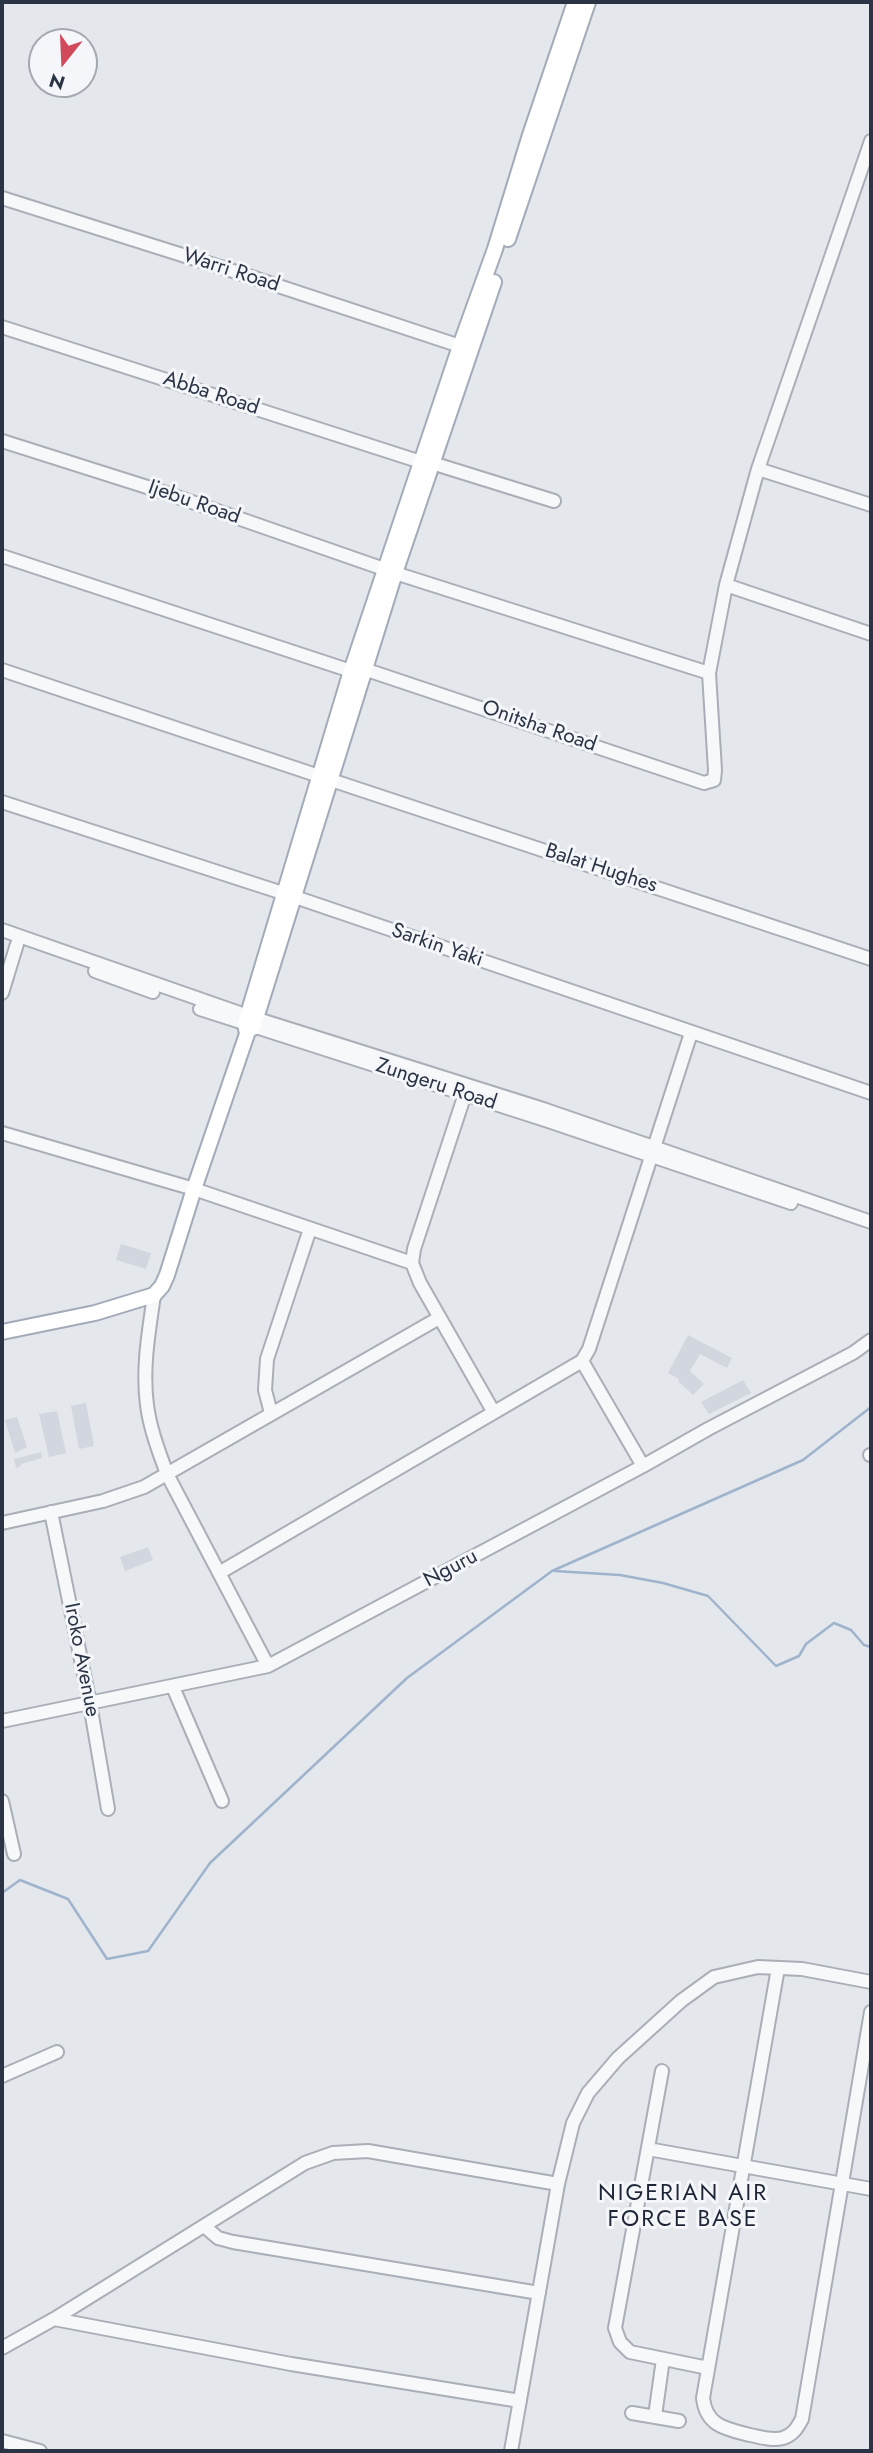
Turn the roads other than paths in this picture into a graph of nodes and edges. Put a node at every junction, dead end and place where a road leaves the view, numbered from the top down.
1 (575, 2) edge
2 (588, 2) edge
3 (871, 141) edge
4 (522, 182) junction
5 (2, 198) edge
6 (2, 327) edge
7 (460, 346) junction
8 (2, 441) edge
9 (426, 463) junction
10 (758, 469) junction
11 (554, 501) dead end
12 (871, 505) edge
13 (2, 556) edge
14 (390, 571) junction
15 (726, 586) junction
16 (871, 634) edge
17 (2, 670) edge
18 (358, 670) junction
19 (709, 673) junction
20 (325, 778) junction
21 (2, 802) edge
22 (290, 895) junction
23 (2, 930) edge
24 (2, 939) edge
25 (17, 944) junction
26 (871, 959) edge
27 (2, 993) edge
28 (250, 1024) junction
29 (691, 1033) junction
30 (871, 1093) edge
31 (465, 1094) junction
32 (2, 1133) edge
33 (654, 1153) junction
34 (194, 1189) junction
35 (871, 1222) edge
36 (310, 1229) junction
37 (871, 1230) edge
38 (412, 1263) junction
39 (154, 1295) junction
40 (439, 1318) junction
41 (2, 1332) edge
42 (871, 1340) edge
43 (582, 1361) junction
44 (494, 1411) junction
45 (271, 1413) junction
46 (643, 1466) junction
47 (167, 1474) junction
48 (51, 1512) junction
49 (2, 1523) edge
50 (219, 1573) junction
51 (268, 1666) junction
52 (173, 1687) junction
53 (90, 1704) junction
54 (2, 1721) edge
55 (2, 1801) edge
56 (222, 1801) dead end
57 (108, 1809) dead end
58 (5, 1830) edge
59 (13, 1854) dead end
60 (778, 1968) junction
61 (871, 1982) edge
62 (871, 2012) edge
63 (57, 2052) dead end
64 (662, 2071) dead end
65 (2, 2076) edge
66 (648, 2149) junction
67 (743, 2167) junction
68 (558, 2183) junction
69 (842, 2184) junction
70 (871, 2189) edge
71 (204, 2227) junction
72 (539, 2293) junction
73 (54, 2319) junction
74 (2, 2348) edge
75 (663, 2359) junction
76 (708, 2368) junction
77 (520, 2401) junction
78 (632, 2413) dead end
79 (655, 2416) junction
80 (680, 2421) dead end
81 (2, 2441) edge
82 (40, 2451) edge
83 (511, 2451) edge

1 - 4 main road
2 - 4 main road
3 - 10 street
4 - 7 main road
4 - 9 main road
5 - 7 street, Warri Road
6 - 9 street, Abba Road
7 - 9 main road
8 - 14 street, Ijebu Road
9 - 11 street, Abba Road
9 - 14 main road
10 - 12 street
10 - 15 street
13 - 18 street, Onitsha Road
14 - 18 main road
14 - 19 street, Ijebu Road
15 - 16 street
15 - 19 street
17 - 20 street, Balat Hughes
18 - 19 street, Onitsha Road
18 - 20 main road
20 - 22 main road
20 - 26 street, Balat Hughes
21 - 22 street, Sarkin Yaki
22 - 28 main road
22 - 29 street, Sarkin Yaki
23 - 28 street
24 - 25 street, Zungeru Road
25 - 27 street
25 - 28 street, Zungeru Road
28 - 31 street, Zungeru Road
28 - 33 street
28 - 34 main road
29 - 30 street, Sarkin Yaki
29 - 33 street
31 - 33 street, Zungeru Road
31 - 38 street
32 - 34 street
33 - 35 street
33 - 37 street, Zungeru Road
33 - 43 street
34 - 36 street
34 - 39 main road
36 - 38 street
36 - 45 street
38 - 40 street
39 - 41 main road
39 - 47 street
40 - 44 street
40 - 45 street
42 - 46 street, Nguru
43 - 44 street
43 - 46 street
44 - 50 street
45 - 47 street
46 - 51 street, Nguru
47 - 48 street
47 - 50 street
48 - 49 street
48 - 53 street, Iroko Avenue
50 - 51 street
51 - 52 street, Nguru
52 - 53 street, Nguru
52 - 56 street
53 - 54 street, Nguru
53 - 57 street, Iroko Avenue
55 - 58 street
58 - 59 street
60 - 61 street
60 - 67 street
60 - 68 street
62 - 69 street
63 - 65 street
64 - 66 street
66 - 67 street
66 - 75 street
67 - 69 street
67 - 76 street
68 - 71 street
68 - 72 street
69 - 70 street
69 - 76 street
71 - 72 street
71 - 73 street
72 - 77 street
73 - 74 street
73 - 77 street
75 - 76 street
75 - 79 street
77 - 83 street
78 - 79 street
79 - 80 street
81 - 82 street

